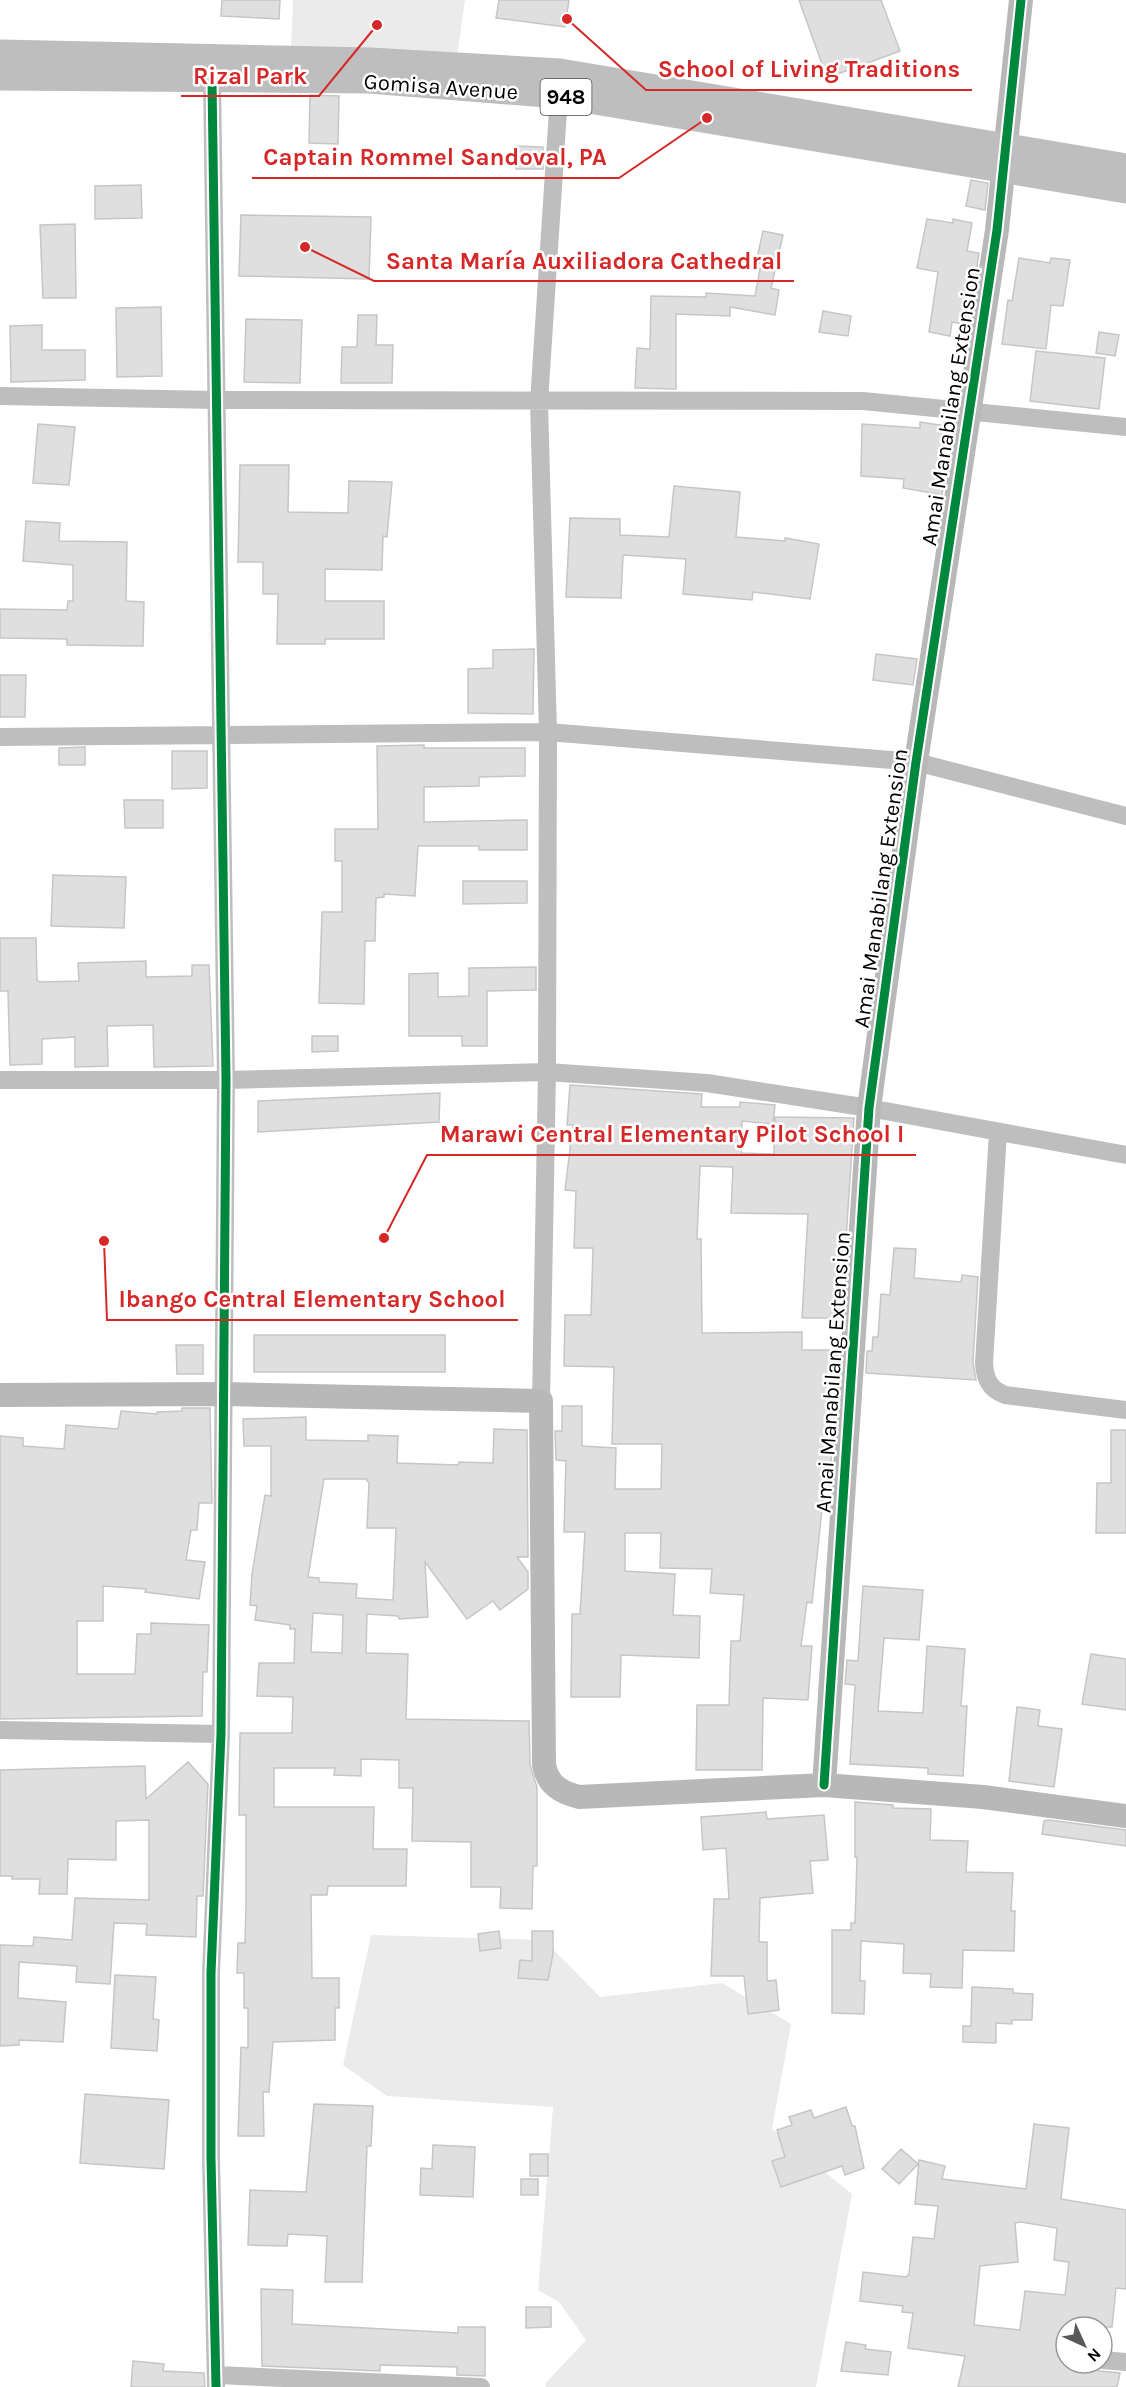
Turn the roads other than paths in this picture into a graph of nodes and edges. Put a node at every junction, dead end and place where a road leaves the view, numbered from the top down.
1 (1021, 0) edge
2 (0, 53) edge
3 (0, 77) edge
4 (212, 80) junction
5 (559, 95) junction
6 (1004, 158) junction
7 (1126, 167) edge
8 (1126, 190) edge
9 (0, 396) edge
10 (218, 400) junction
11 (539, 402) junction
12 (969, 410) junction
13 (1126, 427) edge
14 (548, 732) junction
15 (222, 736) junction
16 (0, 737) edge
17 (916, 762) junction
18 (1126, 816) edge
19 (547, 1072) junction
20 (0, 1080) edge
21 (226, 1080) junction
22 (869, 1108) junction
23 (998, 1132) junction
24 (1126, 1155) edge
25 (225, 1394) junction
26 (0, 1395) edge
27 (540, 1401) junction
28 (1126, 1410) edge
29 (0, 1730) edge
30 (221, 1734) junction
31 (824, 1785) junction
32 (1126, 1816) edge
33 (216, 2381) edge
34 (481, 2387) edge

1 - 6 street, Amai Manabilang Extension
2 - 6 main road, Gomisa Avenue / 948
3 - 4 main road, Gomisa Avenue / 948
4 - 5 main road, Gomisa Avenue / 948
4 - 10 street
5 - 6 main road, Gomisa Avenue / 948
5 - 11 street
6 - 7 main road, Gomisa Avenue / 948
6 - 8 main road, Gomisa Avenue / 948
6 - 12 street, Amai Manabilang Extension
9 - 10 street
10 - 11 street
10 - 15 street
11 - 12 street
11 - 14 street
12 - 13 street
12 - 17 street, Amai Manabilang Extension
14 - 15 street
14 - 17 street
14 - 19 street
15 - 16 street
15 - 21 street
17 - 18 street
17 - 22 street, Amai Manabilang Extension
19 - 21 street
19 - 22 street
19 - 27 street
20 - 21 street
21 - 25 street
22 - 23 street
22 - 31 street, Amai Manabilang Extension
23 - 24 street
23 - 28 street
25 - 26 street
25 - 27 street
25 - 30 street
27 - 31 street
29 - 30 street
30 - 33 street
31 - 32 street
33 - 34 street

